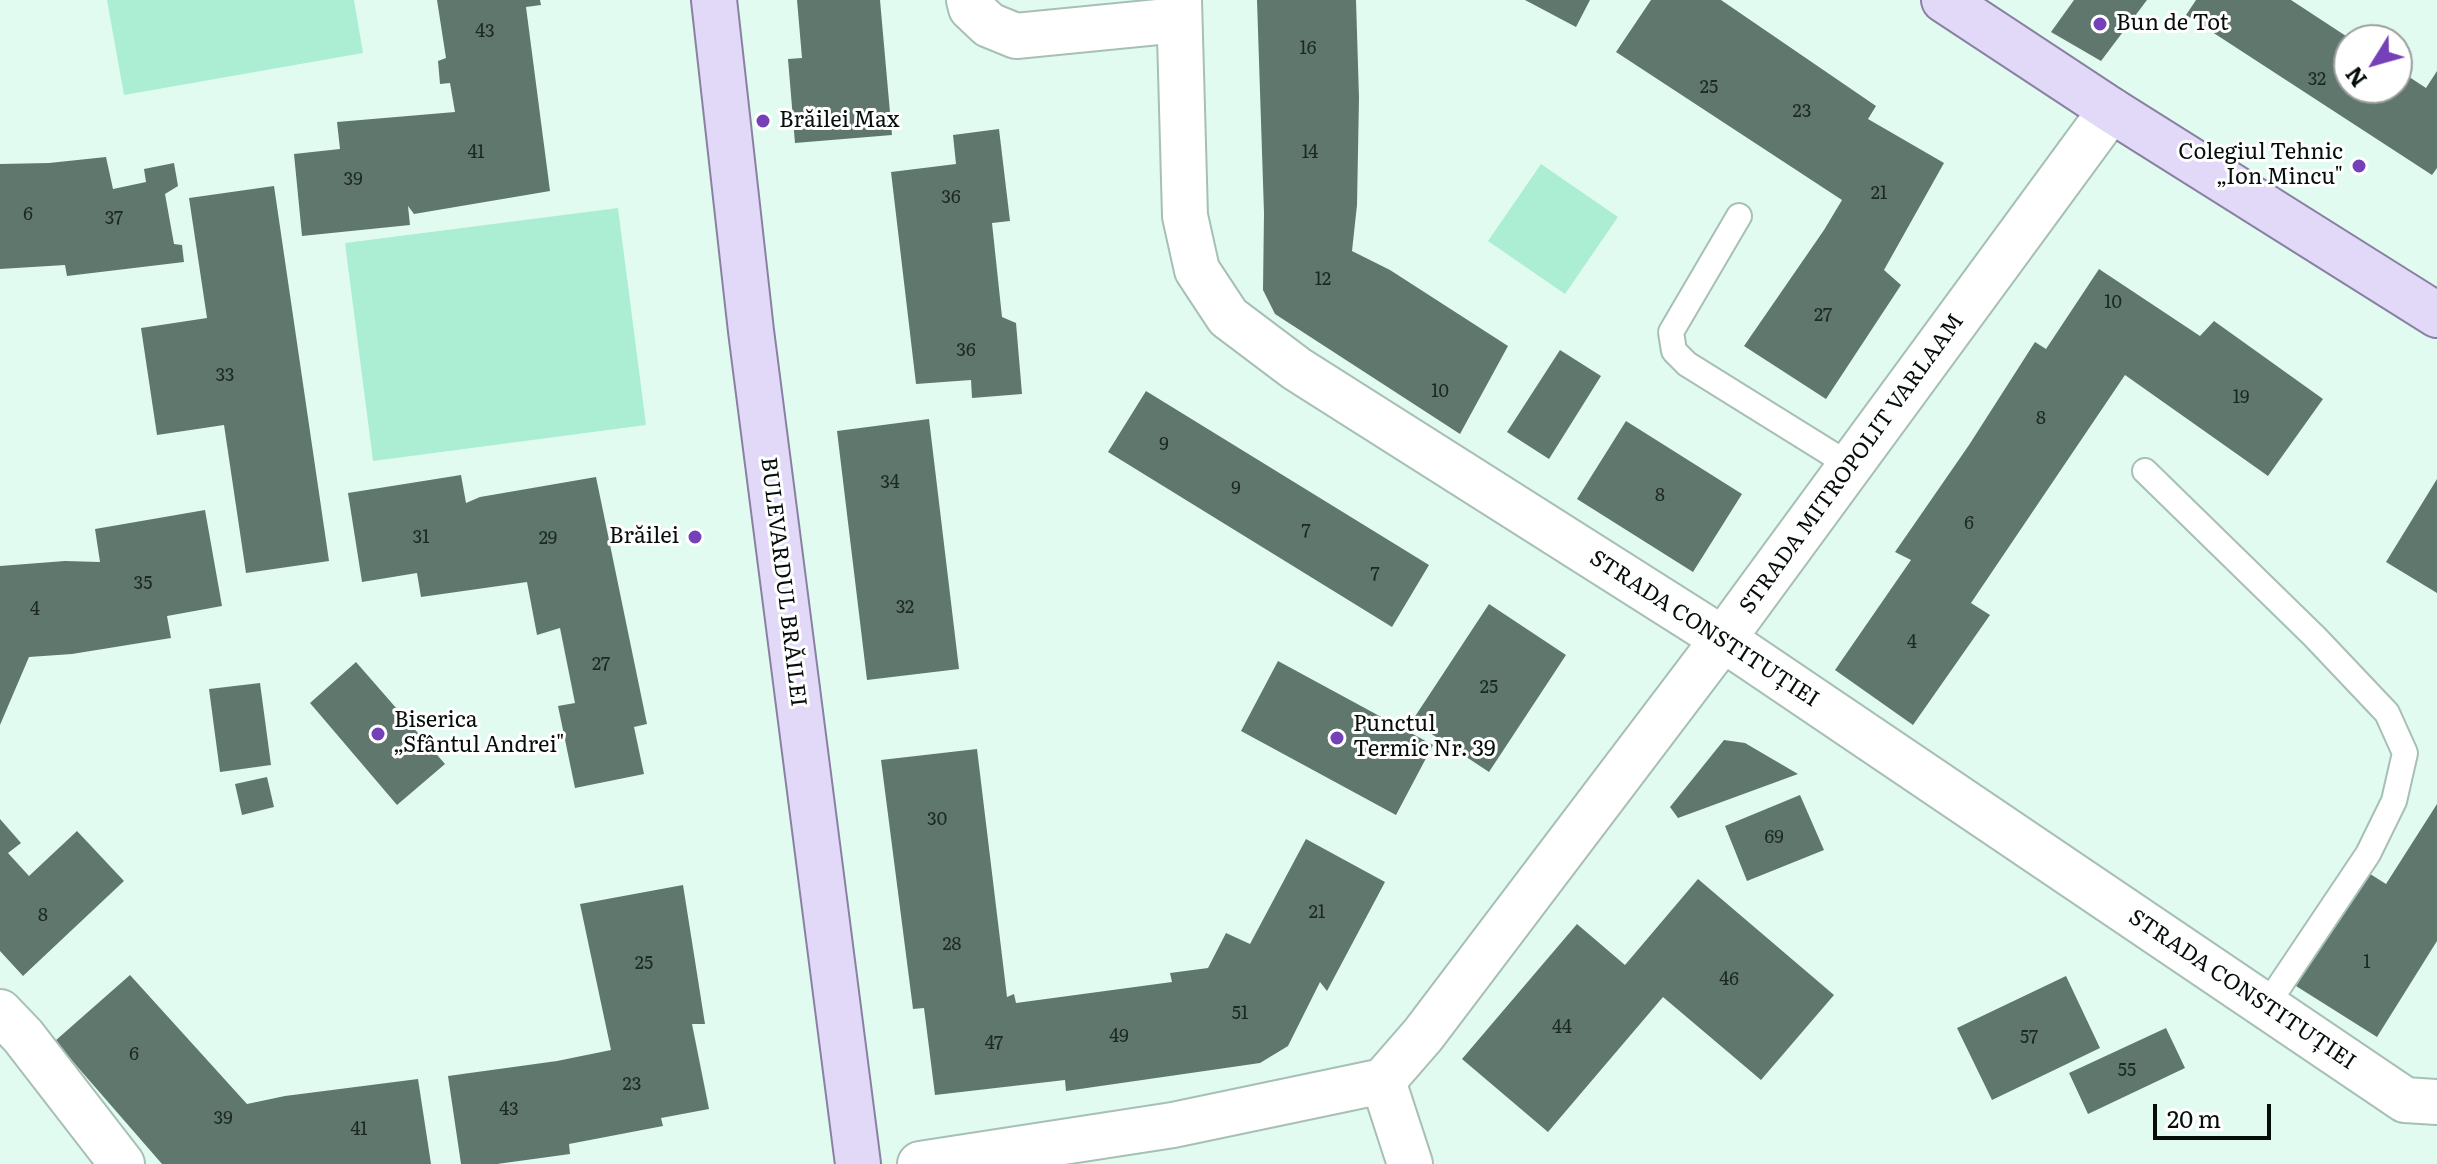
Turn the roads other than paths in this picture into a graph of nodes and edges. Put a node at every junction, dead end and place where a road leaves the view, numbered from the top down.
1 (714, 0) edge
2 (969, 0) edge
3 (1944, 0) edge
4 (1178, 10) edge
5 (2111, 110) junction
6 (1739, 216) dead end
7 (2437, 315) edge
8 (1851, 466) junction
9 (2145, 471) dead end
10 (1723, 639) junction
11 (2266, 1006) junction
12 (0, 1012) edge
13 (1383, 1081) junction
14 (2437, 1102) edge
15 (122, 1164) edge
16 (858, 1164) edge
17 (920, 1164) edge
18 (1410, 1164) edge

1 - 16 main road, BULEVARDUL BRĂILEI
2 - 4 street, STRADA CONSTITUȚIEI
3 - 5 main road
4 - 10 street, STRADA CONSTITUȚIEI
5 - 7 main road
5 - 8 street, STRADA MITROPOLIT VARLAAM
6 - 8 lane
8 - 10 street, STRADA MITROPOLIT VARLAAM
9 - 11 lane
10 - 11 street, STRADA CONSTITUȚIEI
10 - 13 street, STRADA MITROPOLIT VARLAAM
11 - 14 street, STRADA CONSTITUȚIEI
12 - 15 street
13 - 17 street
13 - 18 street

